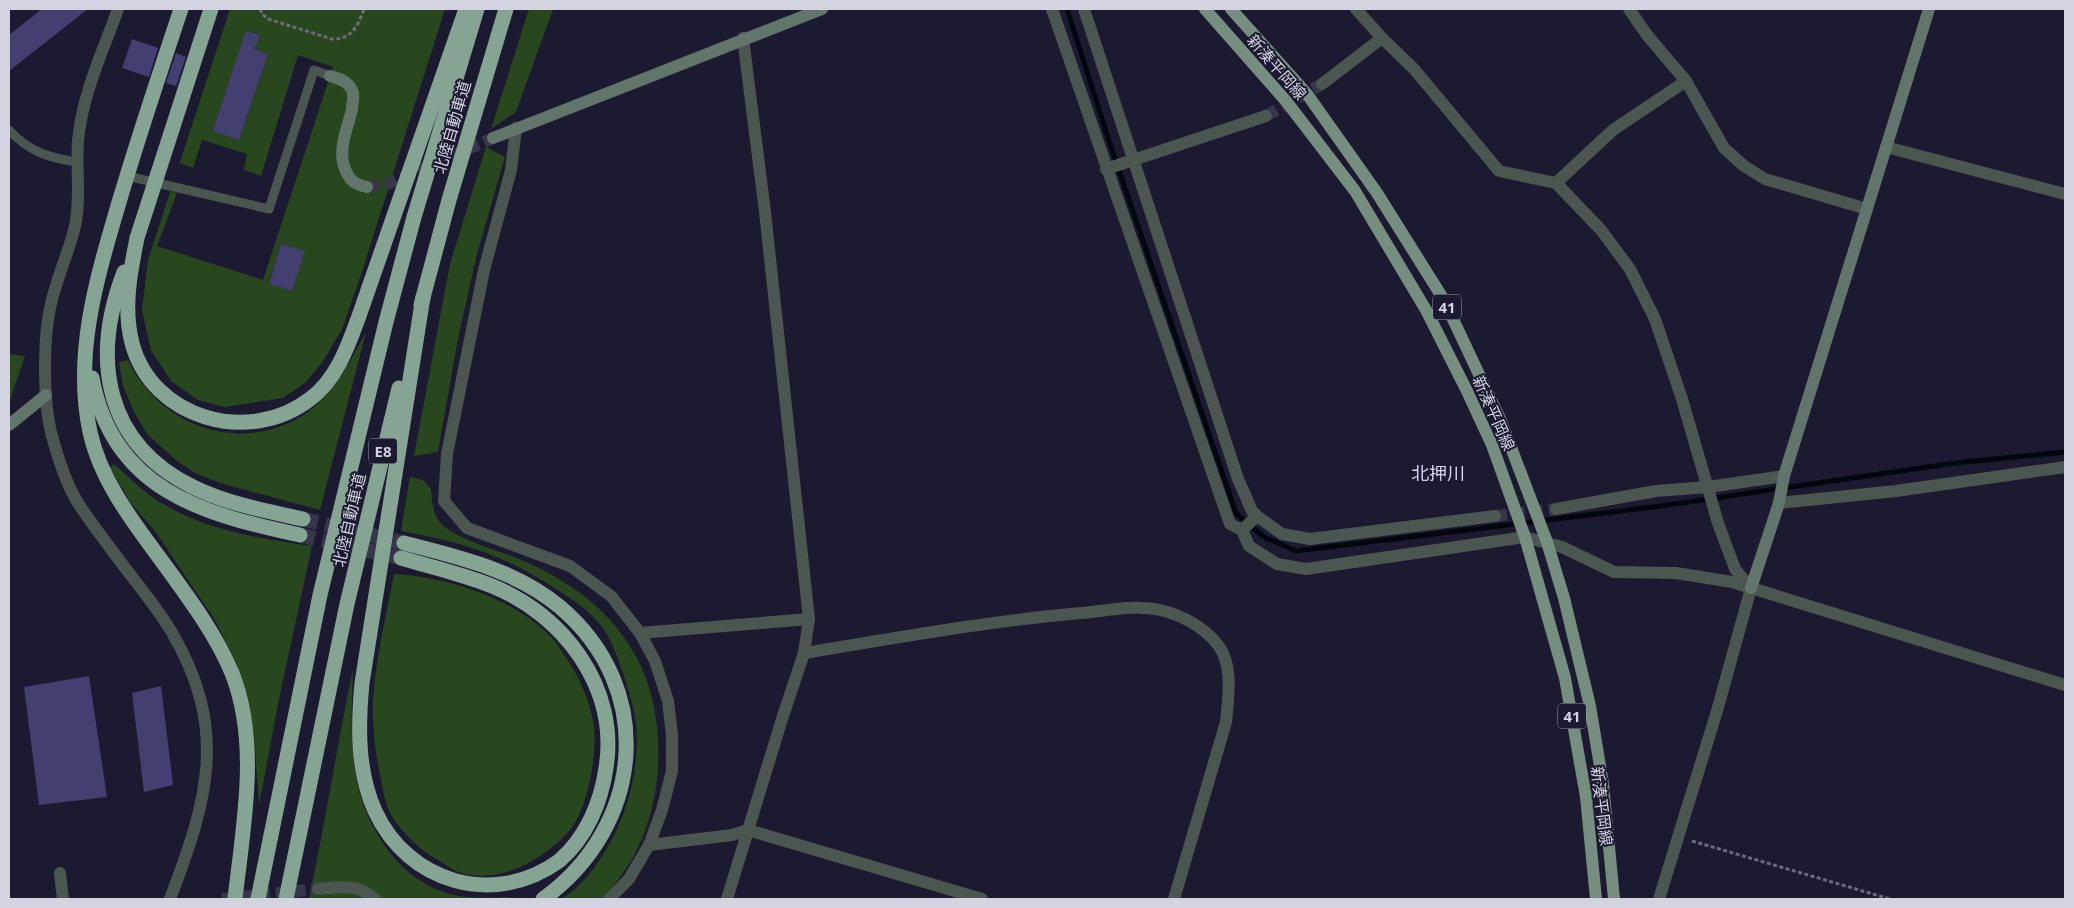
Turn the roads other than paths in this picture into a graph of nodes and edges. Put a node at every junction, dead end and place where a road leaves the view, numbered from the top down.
1 (118, 9) edge
2 (181, 9) edge
3 (211, 9) edge
4 (466, 9) edge
5 (477, 9) edge
6 (506, 9) edge
7 (822, 9) edge
8 (1052, 9) edge
9 (1084, 9) edge
10 (1205, 9) edge
11 (1230, 9) edge
12 (1356, 9) edge
13 (1629, 9) edge
14 (1929, 9) edge
15 (743, 38) junction
16 (1382, 38) junction
17 (330, 76) joint
18 (1686, 81) junction
19 (1322, 84) tunnel mouth
20 (1266, 116) tunnel mouth
21 (516, 128) junction
22 (9, 130) edge
23 (493, 138) tunnel mouth
24 (1886, 147) junction
25 (1134, 159) junction
26 (78, 162) junction
27 (1106, 169) junction
28 (127, 176) junction
29 (154, 182) junction
30 (1556, 183) junction
31 (367, 187) tunnel mouth
32 (2065, 194) edge
33 (1866, 209) junction
34 (137, 238) junction
35 (423, 297) junction
36 (87, 335) junction
37 (46, 395) junction
38 (9, 425) edge
39 (2065, 467) edge
40 (1784, 476) junction
41 (1708, 487) junction
42 (1779, 502) junction
43 (1556, 509) tunnel mouth
44 (1257, 516) junction
45 (1495, 516) tunnel mouth
46 (303, 519) tunnel mouth
47 (1242, 530) junction
48 (300, 535) tunnel mouth
49 (1525, 537) junction
50 (1547, 542) junction
51 (404, 543) tunnel mouth
52 (401, 558) tunnel mouth
53 (1751, 588) junction
54 (809, 619) junction
55 (640, 633) junction
56 (804, 653) junction
57 (2065, 684) edge
58 (748, 830) junction
59 (649, 845) junction
60 (60, 873) dead end
61 (318, 889) tunnel mouth
62 (63, 899) edge
63 (170, 899) edge
64 (235, 899) edge
65 (258, 899) edge
66 (286, 899) edge
67 (375, 899) edge
68 (543, 899) edge
69 (609, 899) edge
70 (727, 899) edge
71 (982, 899) edge
72 (1174, 899) edge
73 (1596, 899) edge
74 (1614, 899) edge
75 (1659, 899) edge

1 - 26 street
2 - 28 highway
3 - 29 highway
4 - 34 highway
5 - 65 highway, 北陸自動車道 / E8
6 - 35 highway, 北陸自動車道 / E8
7 - 15 street
8 - 27 street
9 - 25 street
10 - 49 main road, 新湊平岡線 / 41
11 - 50 main road, 新湊平岡線 / 41
12 - 16 street
13 - 18 street
14 - 24 street
15 - 21 street
15 - 54 street
16 - 19 street
16 - 30 street
17 - 29 lane
17 - 31 street
18 - 30 street
18 - 33 street
20 - 25 street
21 - 23 street
21 - 55 street
22 - 26 lane
24 - 32 street
24 - 33 street
25 - 27 street
25 - 44 street
26 - 37 street
27 - 47 street
28 - 29 lane
28 - 36 highway
29 - 34 highway
30 - 41 street
33 - 40 street
34 - 46 highway
35 - 52 highway
35 - 66 highway, 北陸自動車道 / E8
36 - 48 highway
36 - 64 highway
37 - 38 street
37 - 63 street
39 - 42 street
40 - 41 street
40 - 42 street
41 - 43 street
41 - 53 street
42 - 53 street
44 - 45 street
44 - 47 street
47 - 49 street
49 - 50 street
49 - 73 main road, 新湊平岡線 / 41
50 - 53 street
50 - 74 main road, 新湊平岡線 / 41
51 - 68 highway
53 - 57 street
53 - 75 street
54 - 55 street
54 - 56 street
55 - 59 street
56 - 58 street
56 - 72 street
58 - 59 street
58 - 70 street
58 - 71 street
59 - 69 street
60 - 62 street
61 - 67 street

